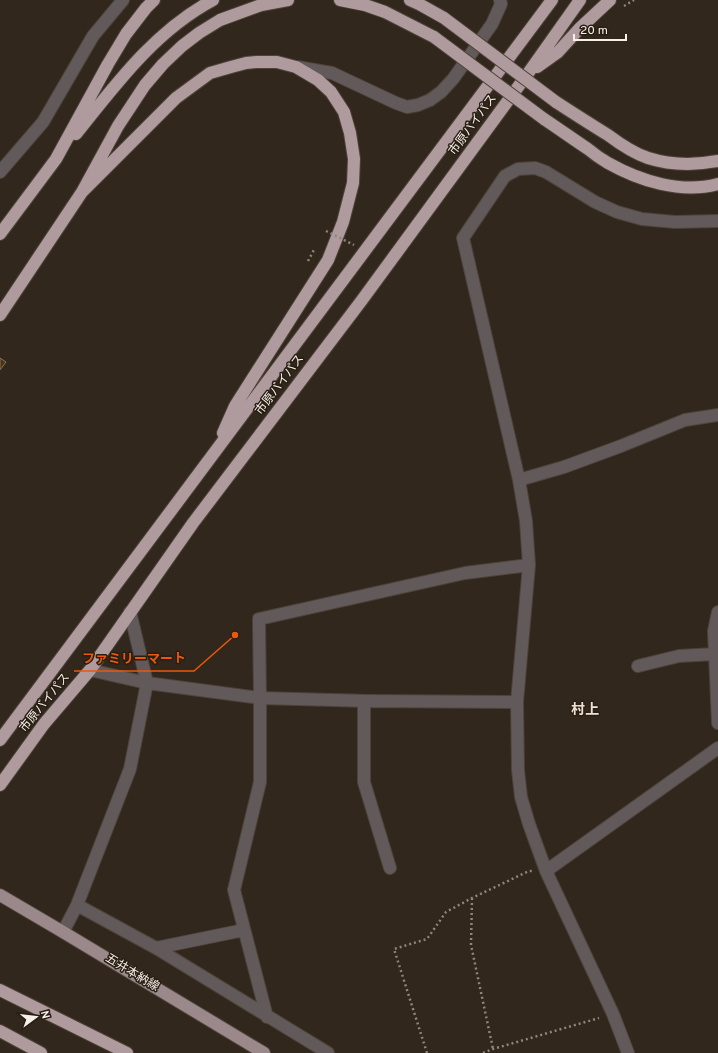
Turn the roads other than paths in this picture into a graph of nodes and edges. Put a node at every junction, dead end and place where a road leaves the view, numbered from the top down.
1 (123, 0) edge
2 (154, 0) edge
3 (213, 0) edge
4 (288, 0) edge
5 (340, 0) edge
6 (410, 0) edge
7 (500, 0) edge
8 (552, 0) edge
9 (580, 0) edge
10 (610, 0) edge
11 (296, 67) junction
12 (529, 72) junction
13 (56, 159) junction
14 (718, 161) edge
15 (0, 172) edge
16 (718, 184) edge
17 (82, 192) junction
18 (718, 221) edge
19 (0, 234) edge
20 (0, 315) edge
21 (718, 415) edge
22 (214, 452) junction
23 (519, 480) junction
24 (528, 565) junction
25 (130, 612) junction
26 (718, 612) edge
27 (714, 654) junction
28 (638, 666) dead end
29 (90, 670) junction
30 (146, 683) junction
31 (260, 698) junction
32 (364, 701) junction
33 (517, 702) junction
34 (718, 723) edge
35 (0, 740) edge
36 (718, 748) edge
37 (0, 785) edge
38 (390, 868) dead end
39 (546, 871) junction
40 (0, 895) edge
41 (77, 905) junction
42 (244, 930) junction
43 (63, 932) junction
44 (156, 948) junction
45 (0, 990) edge
46 (267, 1017) junction
47 (0, 1031) edge
48 (41, 1053) edge
49 (127, 1053) edge
50 (264, 1053) edge
51 (328, 1053) edge
52 (628, 1053) edge

1 - 15 street
2 - 13 highway
3 - 13 highway
4 - 17 highway
5 - 16 highway, bridge
6 - 14 highway, bridge
7 - 11 street
8 - 22 highway, 市原バイパス
9 - 12 highway, 市原バイパス
10 - 12 highway
11 - 17 highway
11 - 22 highway
12 - 25 highway, 市原バイパス
13 - 19 highway
17 - 20 highway
18 - 23 street
21 - 23 street
22 - 35 highway, 市原バイパス
23 - 24 street
24 - 31 street
24 - 33 street
25 - 29 highway, 市原バイパス
25 - 30 street
26 - 27 street
27 - 28 street
27 - 34 street
29 - 30 street
29 - 37 highway, 市原バイパス
30 - 31 street
30 - 41 street
31 - 32 street
31 - 42 street
32 - 33 street
32 - 38 street
33 - 39 street
36 - 39 street
39 - 52 street
40 - 43 main road, 五井本納線
41 - 43 street
41 - 44 street
42 - 44 street
42 - 46 street
43 - 50 main road, 五井本納線
44 - 46 street
45 - 49 highway
46 - 51 street
47 - 48 highway

